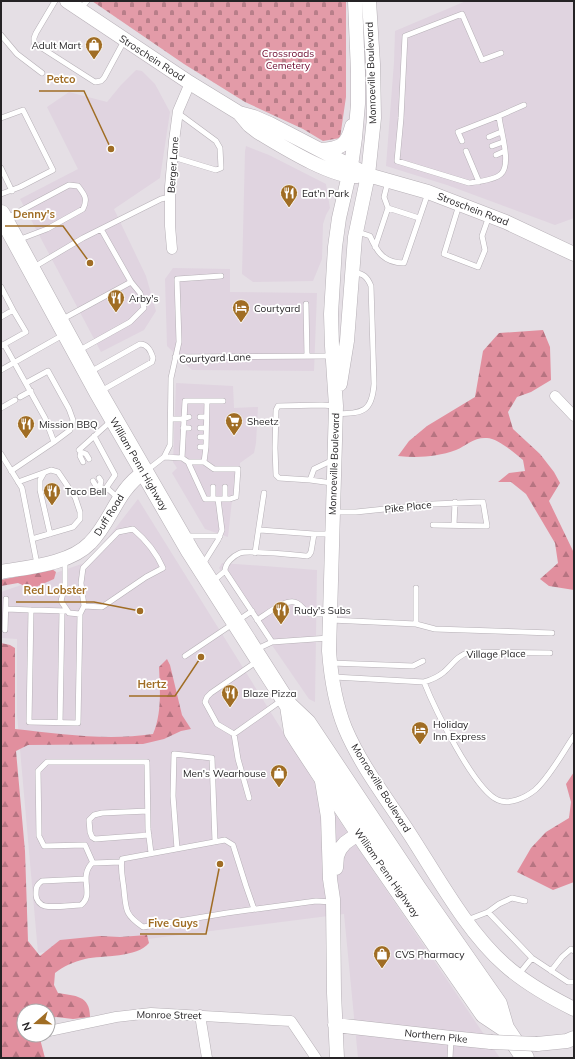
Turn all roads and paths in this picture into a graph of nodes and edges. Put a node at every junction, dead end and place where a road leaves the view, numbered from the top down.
1 (56, 1) edge
2 (67, 1) edge
3 (355, 1) edge
4 (369, 1) edge
5 (83, 5) edge
6 (1, 35) edge
7 (125, 40) junction
8 (501, 53) dead end
9 (42, 73) dead end
10 (190, 83) junction
11 (358, 104) junction
12 (524, 105) dead end
13 (178, 113) junction
14 (238, 113) junction
15 (498, 116) junction
16 (1, 118) edge
17 (501, 132) junction
18 (489, 137) dead end
19 (462, 141) dead end
20 (503, 142) junction
21 (492, 146) dead end
22 (320, 150) junction
23 (505, 151) junction
24 (469, 153) dead end
25 (496, 155) dead end
26 (173, 157) junction
27 (477, 162) dead end
28 (471, 164) junction
29 (1, 168) edge
30 (350, 171) junction
31 (368, 175) junction
32 (388, 181) junction
33 (479, 182) junction
34 (12, 190) junction
35 (428, 192) junction
36 (1, 194) edge
37 (170, 197) junction
38 (459, 204) junction
39 (388, 208) junction
40 (489, 215) junction
41 (2, 218) edge
42 (419, 218) junction
43 (101, 229) junction
44 (356, 232) junction
45 (15, 242) junction
46 (375, 247) junction
47 (172, 249) dead end
48 (574, 254) edge
49 (30, 269) junction
50 (352, 271) junction
51 (221, 276) dead end
52 (131, 282) junction
53 (1, 288) edge
54 (306, 304) dead end
55 (13, 310) junction
56 (1, 317) edge
57 (62, 328) junction
58 (2, 345) edge
59 (76, 352) junction
60 (307, 356) junction
61 (332, 356) junction
62 (176, 357) junction
63 (15, 362) junction
64 (1, 370) edge
65 (87, 374) junction
66 (26, 383) junction
67 (29, 392) junction
68 (98, 392) junction
69 (555, 396) dead end
70 (206, 401) junction
71 (223, 401) dead end
72 (1, 408) edge
73 (336, 410) junction
74 (574, 416) edge
75 (190, 417) dead end
76 (200, 417) dead end
77 (206, 417) junction
78 (113, 419) junction
79 (170, 419) junction
80 (183, 419) junction
81 (183, 428) junction
82 (189, 428) dead end
83 (200, 428) dead end
84 (206, 428) junction
85 (94, 436) junction
86 (189, 436) dead end
87 (183, 437) junction
88 (200, 437) dead end
89 (206, 437) junction
90 (54, 442) junction
91 (182, 446) junction
92 (189, 447) dead end
93 (200, 447) dead end
94 (206, 447) junction
95 (81, 452) junction
96 (1, 454) edge
97 (164, 457) junction
98 (182, 458) junction
99 (89, 459) dead end
100 (334, 460) junction
101 (83, 462) dead end
102 (188, 462) junction
103 (204, 462) junction
104 (11, 471) junction
105 (144, 472) junction
106 (44, 473) junction
107 (99, 478) dead end
108 (310, 480) junction
109 (93, 481) dead end
110 (18, 482) junction
111 (333, 483) junction
112 (100, 486) junction
113 (214, 487) dead end
114 (225, 487) dead end
115 (107, 488) junction
116 (264, 493) dead end
117 (119, 499) junction
118 (215, 499) junction
119 (225, 499) junction
120 (455, 502) junction
121 (333, 512) junction
122 (433, 525) dead end
123 (454, 525) junction
124 (260, 530) junction
125 (50, 534) junction
126 (314, 534) junction
127 (332, 534) junction
128 (181, 536) junction
129 (220, 536) junction
130 (32, 538) junction
131 (255, 553) junction
132 (65, 558) junction
133 (37, 565) junction
134 (201, 568) junction
135 (225, 571) junction
136 (1, 572) edge
137 (210, 584) junction
138 (416, 588) dead end
139 (6, 599) dead end
140 (84, 606) junction
141 (6, 609) junction
142 (31, 610) junction
143 (66, 612) junction
144 (252, 612) junction
145 (80, 614) junction
146 (330, 617) junction
147 (257, 620) junction
148 (235, 623) junction
149 (416, 624) junction
150 (5, 630) dead end
151 (552, 633) dead end
152 (330, 638) junction
153 (272, 642) junction
154 (550, 653) dead end
155 (185, 656) dead end
156 (256, 656) junction
157 (423, 660) dead end
158 (331, 670) junction
159 (424, 682) junction
160 (286, 702) junction
161 (60, 723) junction
162 (234, 734) junction
163 (574, 736) edge
164 (320, 774) junction
165 (249, 798) dead end
166 (148, 811) junction
167 (371, 818) junction
168 (356, 829) junction
169 (149, 835) junction
170 (92, 837) junction
171 (215, 842) junction
172 (85, 845) junction
173 (177, 848) junction
174 (329, 849) junction
175 (151, 853) junction
176 (121, 862) junction
177 (92, 863) junction
178 (86, 880) junction
179 (333, 900) junction
180 (525, 901) dead end
181 (254, 910) junction
182 (488, 912) junction
183 (466, 920) junction
184 (574, 951) edge
185 (532, 958) junction
186 (551, 971) junction
187 (518, 976) junction
188 (574, 982) edge
189 (574, 1009) edge
190 (200, 1015) junction
191 (335, 1025) junction
192 (505, 1028) junction
193 (56, 1029) edge
194 (451, 1038) junction
195 (573, 1046) edge
196 (207, 1058) edge
197 (316, 1058) edge
198 (337, 1058) edge
199 (450, 1058) edge
200 (525, 1058) edge

1 - 7 lane
2 - 5 main road, Stroschein Road
3 - 11 main road, Monroeville Boulevard
4 - 31 main road, Monroeville Boulevard
5 - 7 main road, Stroschein Road
6 - 9 lane
7 - 10 main road, Stroschein Road
8 - 33 lane
10 - 13 street, Berger Lane
10 - 14 main road, Stroschein Road
11 - 22 main road
11 - 30 main road, Monroeville Boulevard
12 - 15 lane
13 - 26 street, Berger Lane
13 - 26 lane
14 - 22 main road, Stroschein Road
14 - 30 main road, Stroschein Road
15 - 17 lane
15 - 19 lane
16 - 34 lane
17 - 18 lane
17 - 20 lane
20 - 21 lane
20 - 23 lane
22 - 30 main road, Stroschein Road
23 - 25 lane
23 - 33 lane
24 - 28 lane
26 - 37 street, Berger Lane
27 - 28 lane
28 - 33 lane
29 - 34 lane
30 - 31 main road, Stroschein Road
30 - 61 main road, Monroeville Boulevard
31 - 32 main road, Stroschein Road
31 - 44 main road, Monroeville Boulevard
32 - 35 main road, Stroschein Road
32 - 39 lane
34 - 36 lane
35 - 38 main road, Stroschein Road
35 - 42 lane
37 - 43 lane
37 - 47 street, Berger Lane
38 - 40 main road, Stroschein Road
38 - 40 lane
39 - 42 lane
39 - 46 lane
40 - 48 main road, Stroschein Road
41 - 45 highway, William Penn Highway
41 - 45 lane
42 - 46 lane
43 - 49 lane
43 - 52 lane
44 - 46 lane
44 - 50 main road, Monroeville Boulevard
45 - 49 highway, William Penn Highway
49 - 57 highway, William Penn Highway
50 - 73 main road, Monroeville Boulevard
50 - 73 lane
51 - 62 lane
52 - 57 lane
52 - 59 lane
53 - 55 lane
54 - 60 lane
55 - 56 lane
55 - 58 lane
57 - 59 highway, William Penn Highway
57 - 63 lane
58 - 63 lane
59 - 65 highway, William Penn Highway
60 - 61 lane, Courtyard Lane
60 - 62 lane, Courtyard Lane
61 - 73 main road, Monroeville Boulevard
62 - 79 lane, Courtyard Lane
63 - 64 lane
63 - 66 lane
65 - 68 highway, William Penn Highway
65 - 68 lane
66 - 67 lane
66 - 90 lane
67 - 72 lane
67 - 90 lane
68 - 78 highway, William Penn Highway
69 - 74 street
70 - 71 lane
70 - 77 lane
70 - 80 lane
73 - 100 main road, Monroeville Boulevard
73 - 108 lane
75 - 80 lane
76 - 77 lane
77 - 84 lane
78 - 85 lane
78 - 105 highway, William Penn Highway
79 - 80 lane
79 - 97 lane, Courtyard Lane
80 - 81 lane
81 - 82 lane
81 - 87 lane
83 - 84 lane
84 - 89 lane
85 - 95 lane
85 - 115 lane
86 - 87 lane
87 - 91 lane
88 - 89 lane
89 - 94 lane
90 - 104 lane
91 - 92 lane
91 - 98 lane
93 - 94 lane
94 - 103 lane
95 - 99 lane
95 - 101 lane
96 - 104 lane
97 - 98 lane
97 - 105 lane
98 - 102 lane
100 - 108 lane
100 - 111 main road, Monroeville Boulevard
102 - 103 lane
102 - 118 lane
103 - 119 lane
104 - 110 lane
105 - 117 main road, Duff Road
105 - 128 highway, William Penn Highway
106 - 110 lane
106 - 125 lane
106 - 125 lane
107 - 112 lane
108 - 111 lane
109 - 112 lane
110 - 130 lane
111 - 121 main road, Monroeville Boulevard
112 - 115 lane
113 - 118 lane
114 - 119 lane
115 - 117 lane
116 - 124 lane
117 - 132 main road, Duff Road
118 - 119 lane
118 - 129 lane
120 - 121 lane, Pike Place
120 - 123 lane
120 - 123 lane, Pike Place
121 - 127 main road, Monroeville Boulevard
122 - 123 lane
124 - 126 lane
124 - 131 lane
125 - 130 lane
126 - 127 lane
126 - 131 lane
127 - 146 main road, Monroeville Boulevard
128 - 129 lane
128 - 134 highway, William Penn Highway
129 - 134 lane
130 - 133 lane
131 - 135 lane
132 - 133 main road, Duff Road
132 - 143 lane
133 - 136 main road, Duff Road
134 - 137 highway, William Penn Highway
135 - 137 lane
135 - 144 lane
137 - 148 highway, William Penn Highway
138 - 149 lane
139 - 141 lane
140 - 140 lane
140 - 145 lane
141 - 142 lane
141 - 150 lane
142 - 143 lane
142 - 161 lane
143 - 145 lane
143 - 161 lane
144 - 147 lane
144 - 148 lane
145 - 161 lane
146 - 147 lane
146 - 149 lane
146 - 152 main road, Monroeville Boulevard
147 - 153 lane
148 - 155 lane
148 - 156 highway, William Penn Highway
149 - 151 lane
152 - 153 lane
152 - 158 main road, Monroeville Boulevard
153 - 156 lane
154 - 159 lane, Village Place
156 - 160 highway, William Penn Highway
156 - 162 lane
157 - 158 lane
158 - 159 lane, Village Place
158 - 183 main road, Monroeville Boulevard
159 - 163 lane
160 - 162 lane
160 - 164 highway, William Penn Highway
160 - 167 highway, William Penn Highway
162 - 165 lane
164 - 168 highway, William Penn Highway
164 - 174 main road
166 - 169 lane
166 - 170 lane
166 - 172 lane
167 - 168 main road
167 - 192 highway, William Penn Highway
168 - 174 main road
168 - 179 main road
168 - 192 highway, William Penn Highway
169 - 170 lane
169 - 175 lane
170 - 172 lane
171 - 173 lane
171 - 173 lane
171 - 181 lane
172 - 177 lane
173 - 175 lane
174 - 179 main road
175 - 176 lane
176 - 177 lane
176 - 181 lane
177 - 178 lane
178 - 178 lane
179 - 181 lane
179 - 191 main road
180 - 182 lane
182 - 183 lane
182 - 185 lane
183 - 187 main road, Monroeville Boulevard
184 - 186 lane
185 - 186 lane
185 - 187 lane
186 - 188 lane
187 - 189 main road, Monroeville Boulevard
190 - 193 street, Monroe Street
190 - 196 street
190 - 197 street, Monroe Street
191 - 194 main road, Northern Pike
191 - 198 main road
192 - 200 highway, William Penn Highway
194 - 195 main road, Northern Pike, bridge
194 - 199 lane

